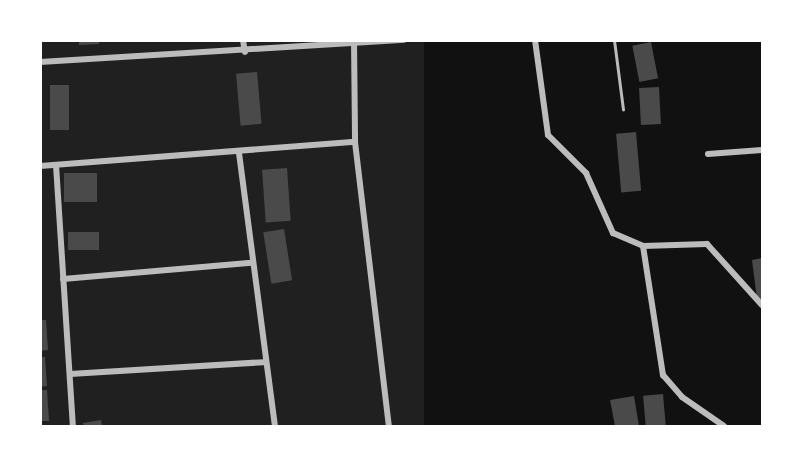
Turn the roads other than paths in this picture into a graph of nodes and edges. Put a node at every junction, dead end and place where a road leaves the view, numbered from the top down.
1 (243, 40) edge
2 (404, 40) edge
3 (535, 40) edge
4 (614, 40) edge
5 (354, 43) edge
6 (244, 52) junction
7 (40, 62) edge
8 (623, 109) dead end
9 (355, 141) junction
10 (762, 150) edge
11 (239, 153) junction
12 (708, 154) dead end
13 (56, 165) junction
14 (40, 166) edge
15 (643, 246) junction
16 (251, 263) junction
17 (63, 279) junction
18 (762, 305) edge
19 (264, 362) junction
20 (69, 374) junction
21 (73, 426) edge
22 (275, 426) edge
23 (389, 426) edge
24 (724, 426) edge

1 - 6 street
2 - 5 street
3 - 15 street
4 - 8 lane
5 - 6 street
5 - 9 street
6 - 7 street
9 - 11 street
9 - 23 street
10 - 12 street
11 - 13 street
11 - 16 street
13 - 14 street
13 - 17 street
15 - 18 street
15 - 24 street
16 - 17 street
16 - 19 street
17 - 20 street
19 - 20 street
19 - 22 street
20 - 21 street

